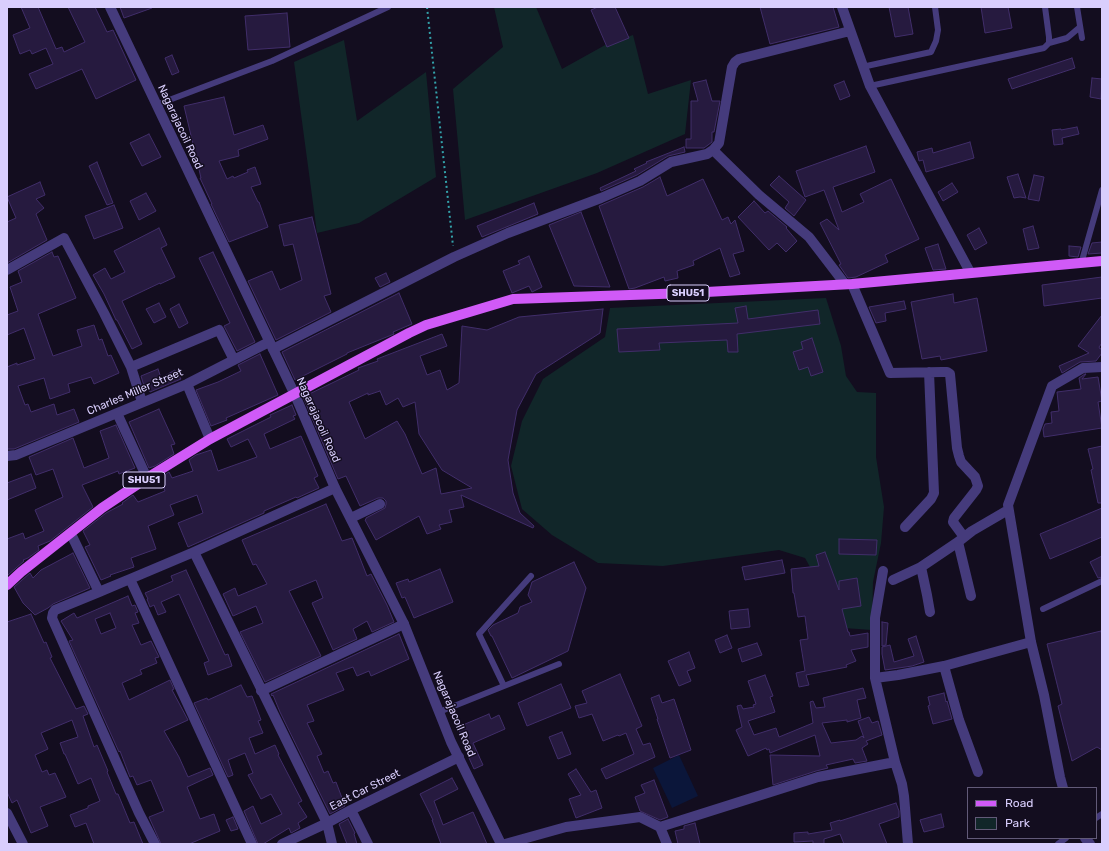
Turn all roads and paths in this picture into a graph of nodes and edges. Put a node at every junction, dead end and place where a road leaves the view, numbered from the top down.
1 (110, 7) edge
2 (388, 7) edge
3 (427, 7) edge
4 (842, 7) edge
5 (934, 7) edge
6 (1045, 7) edge
7 (1077, 7) edge
8 (1080, 27) junction
9 (850, 31) junction
10 (1082, 38) dead end
11 (1049, 43) junction
12 (862, 66) junction
13 (870, 86) junction
14 (156, 105) junction
15 (713, 150) junction
16 (1102, 190) edge
17 (454, 257) junction
18 (1102, 261) edge
19 (1081, 264) junction
20 (7, 270) edge
21 (970, 272) junction
22 (848, 284) junction
23 (271, 346) junction
24 (234, 360) junction
25 (130, 367) junction
26 (1102, 367) edge
27 (929, 372) junction
28 (187, 384) junction
29 (295, 395) junction
30 (142, 402) junction
31 (117, 413) junction
32 (210, 439) junction
33 (7, 456) edge
34 (147, 478) junction
35 (335, 488) junction
36 (380, 504) dead end
37 (1008, 510) junction
38 (351, 518) junction
39 (905, 528) dead end
40 (71, 534) junction
41 (961, 540) junction
42 (194, 552) junction
43 (921, 567) junction
44 (883, 571) dead end
45 (531, 576) dead end
46 (130, 578) junction
47 (893, 580) dead end
48 (1102, 581) edge
49 (7, 585) edge
50 (99, 592) junction
51 (971, 596) dead end
52 (1043, 609) dead end
53 (930, 612) dead end
54 (404, 624) junction
55 (1031, 642) junction
56 (559, 664) dead end
57 (944, 666) junction
58 (874, 678) junction
59 (504, 686) junction
60 (261, 691) junction
61 (439, 712) junction
62 (459, 757) junction
63 (895, 762) junction
64 (978, 772) dead end
65 (1063, 787) edge
66 (351, 810) junction
67 (7, 813) edge
68 (327, 823) junction
69 (660, 827) junction
70 (22, 844) edge
71 (155, 844) edge
72 (252, 844) edge
73 (282, 844) edge
74 (332, 844) edge
75 (368, 844) edge
76 (501, 844) edge
77 (505, 844) edge
78 (667, 844) edge
79 (908, 844) edge

1 - 14 street, Nagarajacoil Road
2 - 14 lane
3 - 17 path
4 - 9 street
5 - 12 lane
6 - 11 lane
7 - 8 lane
8 - 10 lane
8 - 11 lane
9 - 12 street
9 - 15 street
11 - 13 lane
12 - 13 street
13 - 21 street
14 - 23 street, Nagarajacoil Road
15 - 17 street, Charles Miller Street
15 - 22 street
16 - 19 lane
17 - 23 street, Charles Miller Street
18 - 19 main road, SHU51
19 - 21 main road, SHU51
20 - 25 street
21 - 22 main road, SHU51
22 - 27 street
22 - 29 main road, SHU51
23 - 24 street, Charles Miller Street
23 - 29 street, Nagarajacoil Road
24 - 25 street
24 - 28 street, Charles Miller Street
25 - 30 street
26 - 37 street
27 - 39 street
27 - 41 street
28 - 30 street, Charles Miller Street
28 - 32 street
29 - 32 main road, SHU51
29 - 35 street, Nagarajacoil Road
30 - 31 street, Charles Miller Street
31 - 33 street, Charles Miller Street
31 - 34 street
32 - 34 main road, SHU51
34 - 40 main road, SHU51
35 - 38 street, Nagarajacoil Road
35 - 42 street
36 - 38 street
37 - 41 street
37 - 55 street
38 - 54 street, Nagarajacoil Road
40 - 49 main road, SHU51
40 - 50 street
41 - 43 street
41 - 51 street
42 - 46 street
42 - 60 street
43 - 47 street
43 - 53 street
44 - 58 street
45 - 59 lane
46 - 50 street
46 - 72 street
48 - 52 lane
50 - 71 street
54 - 60 street
54 - 61 street, Nagarajacoil Road
55 - 57 street
55 - 65 street
56 - 59 lane
57 - 58 street
57 - 64 street
58 - 63 street
59 - 61 lane
60 - 68 street
61 - 62 street, Nagarajacoil Road
62 - 66 street, East Car Street
62 - 76 street, Nagarajacoil Road
63 - 69 street
63 - 79 street
66 - 68 street, East Car Street
66 - 75 street
67 - 70 street
68 - 73 street, East Car Street
68 - 74 street
69 - 77 street
69 - 78 street

